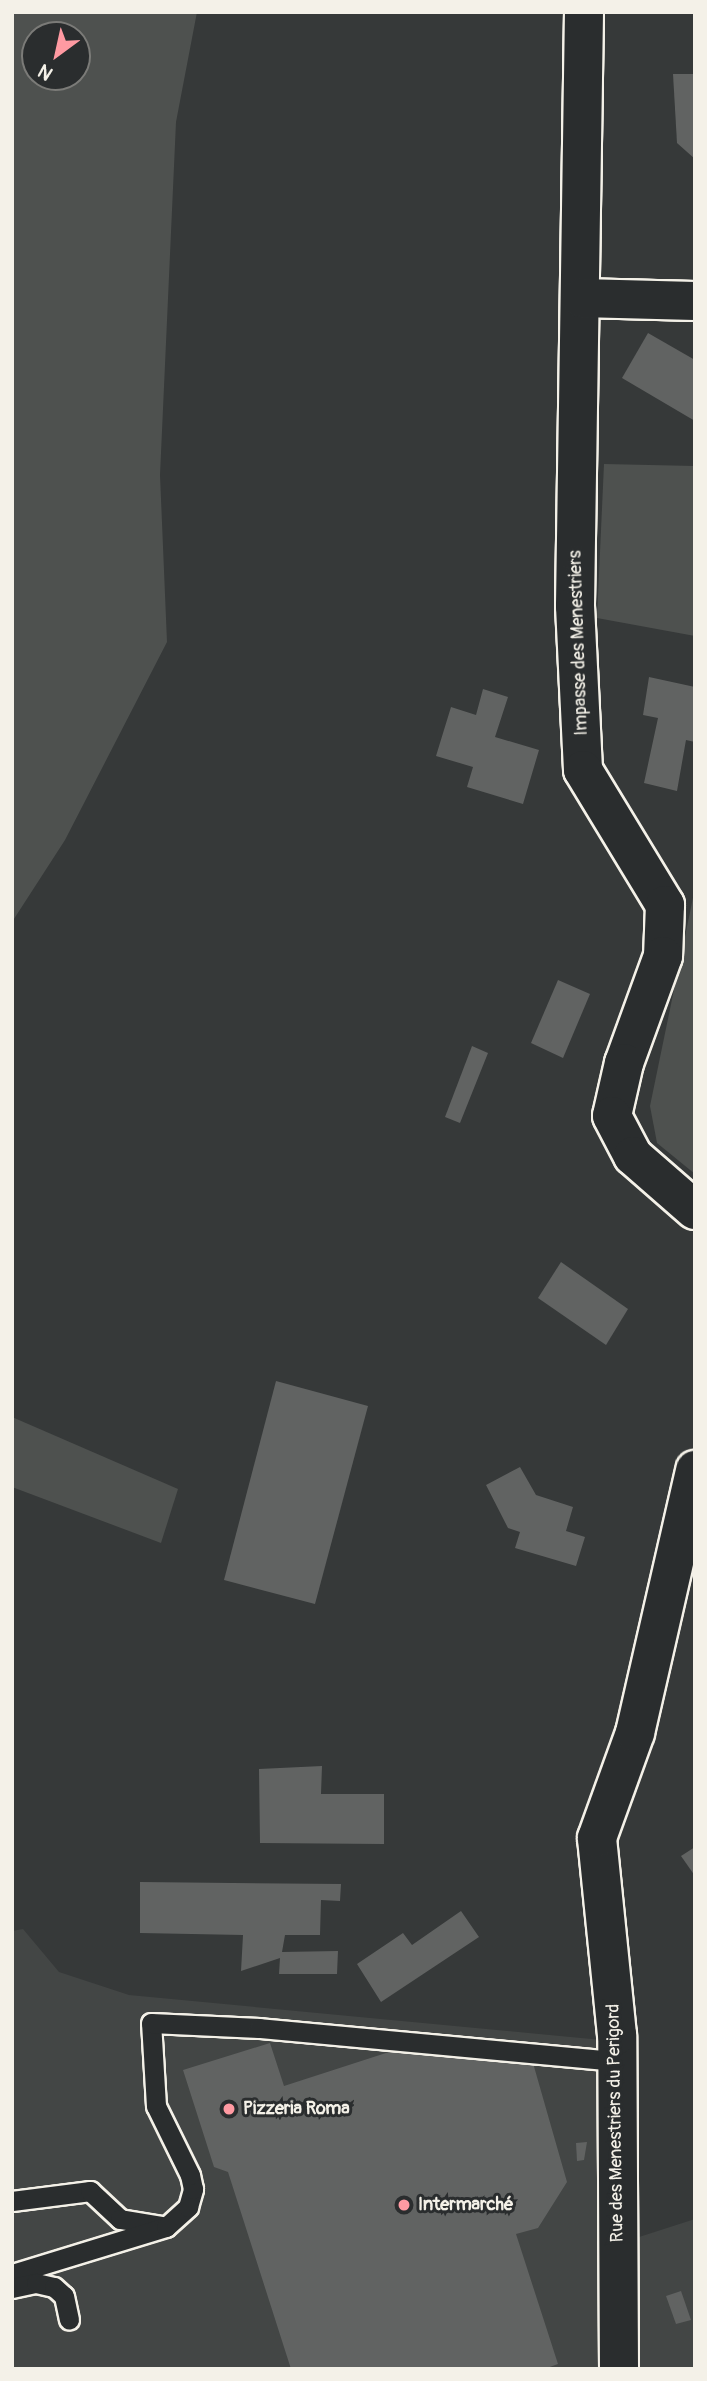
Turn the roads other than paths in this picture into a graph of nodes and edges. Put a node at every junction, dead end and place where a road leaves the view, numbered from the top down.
1 (584, 12) edge
2 (581, 298) junction
3 (695, 301) edge
4 (695, 1210) edge
5 (695, 1470) edge
6 (617, 2048) junction
7 (12, 2201) edge
8 (166, 2227) junction
9 (12, 2274) edge
10 (12, 2288) edge
11 (69, 2319) dead end
12 (619, 2369) edge

1 - 2 street, Impasse des Menestriers
2 - 3 street
2 - 4 street, Impasse des Menestriers
5 - 6 street, Rue des Menestriers du Perigord
6 - 8 lane
6 - 12 street, Rue des Menestriers du Perigord
7 - 8 lane
8 - 9 lane
10 - 11 lane

